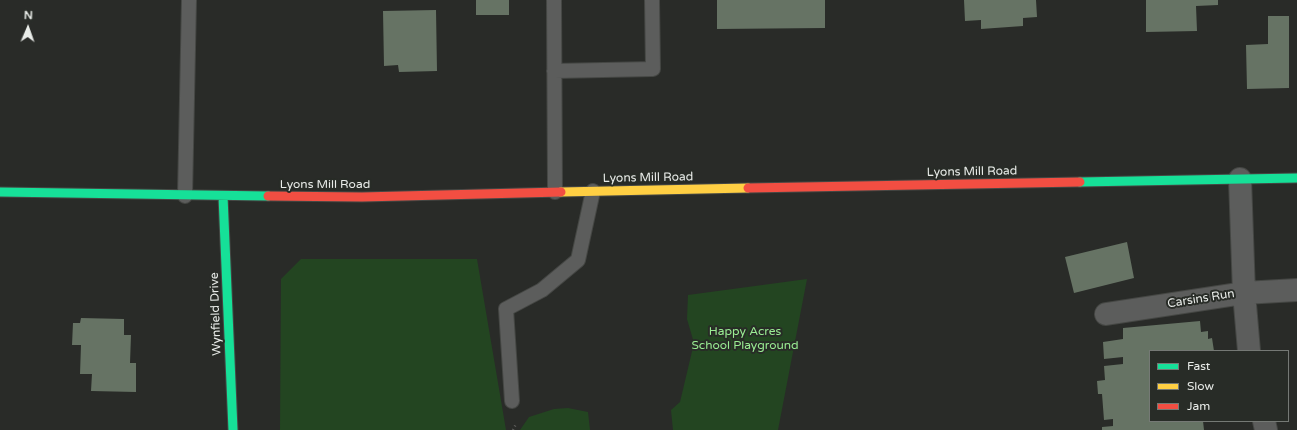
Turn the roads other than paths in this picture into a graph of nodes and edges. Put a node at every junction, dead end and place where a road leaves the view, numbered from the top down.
1 (189, 0) edge
2 (554, 0) edge
3 (652, 0) edge
4 (554, 70) junction
5 (1297, 178) edge
6 (1240, 179) junction
7 (593, 191) junction
8 (0, 192) edge
9 (555, 192) junction
10 (185, 196) junction
11 (224, 196) junction
12 (1297, 290) edge
13 (1244, 293) junction
14 (1106, 314) dead end
15 (1249, 350) edge
16 (512, 400) dead end
17 (233, 430) edge

1 - 10 lane
2 - 4 lane
3 - 4 lane
4 - 9 lane
5 - 6 main road, Lyons Mill Road
6 - 7 main road, Lyons Mill Road
6 - 13 street
7 - 9 main road, Lyons Mill Road
7 - 16 lane
8 - 10 main road, Lyons Mill Road
9 - 11 main road, Lyons Mill Road
10 - 11 main road, Lyons Mill Road
11 - 17 main road, Wynfield Drive
12 - 13 street, Carsins Run
13 - 14 street, Carsins Run
13 - 15 street

